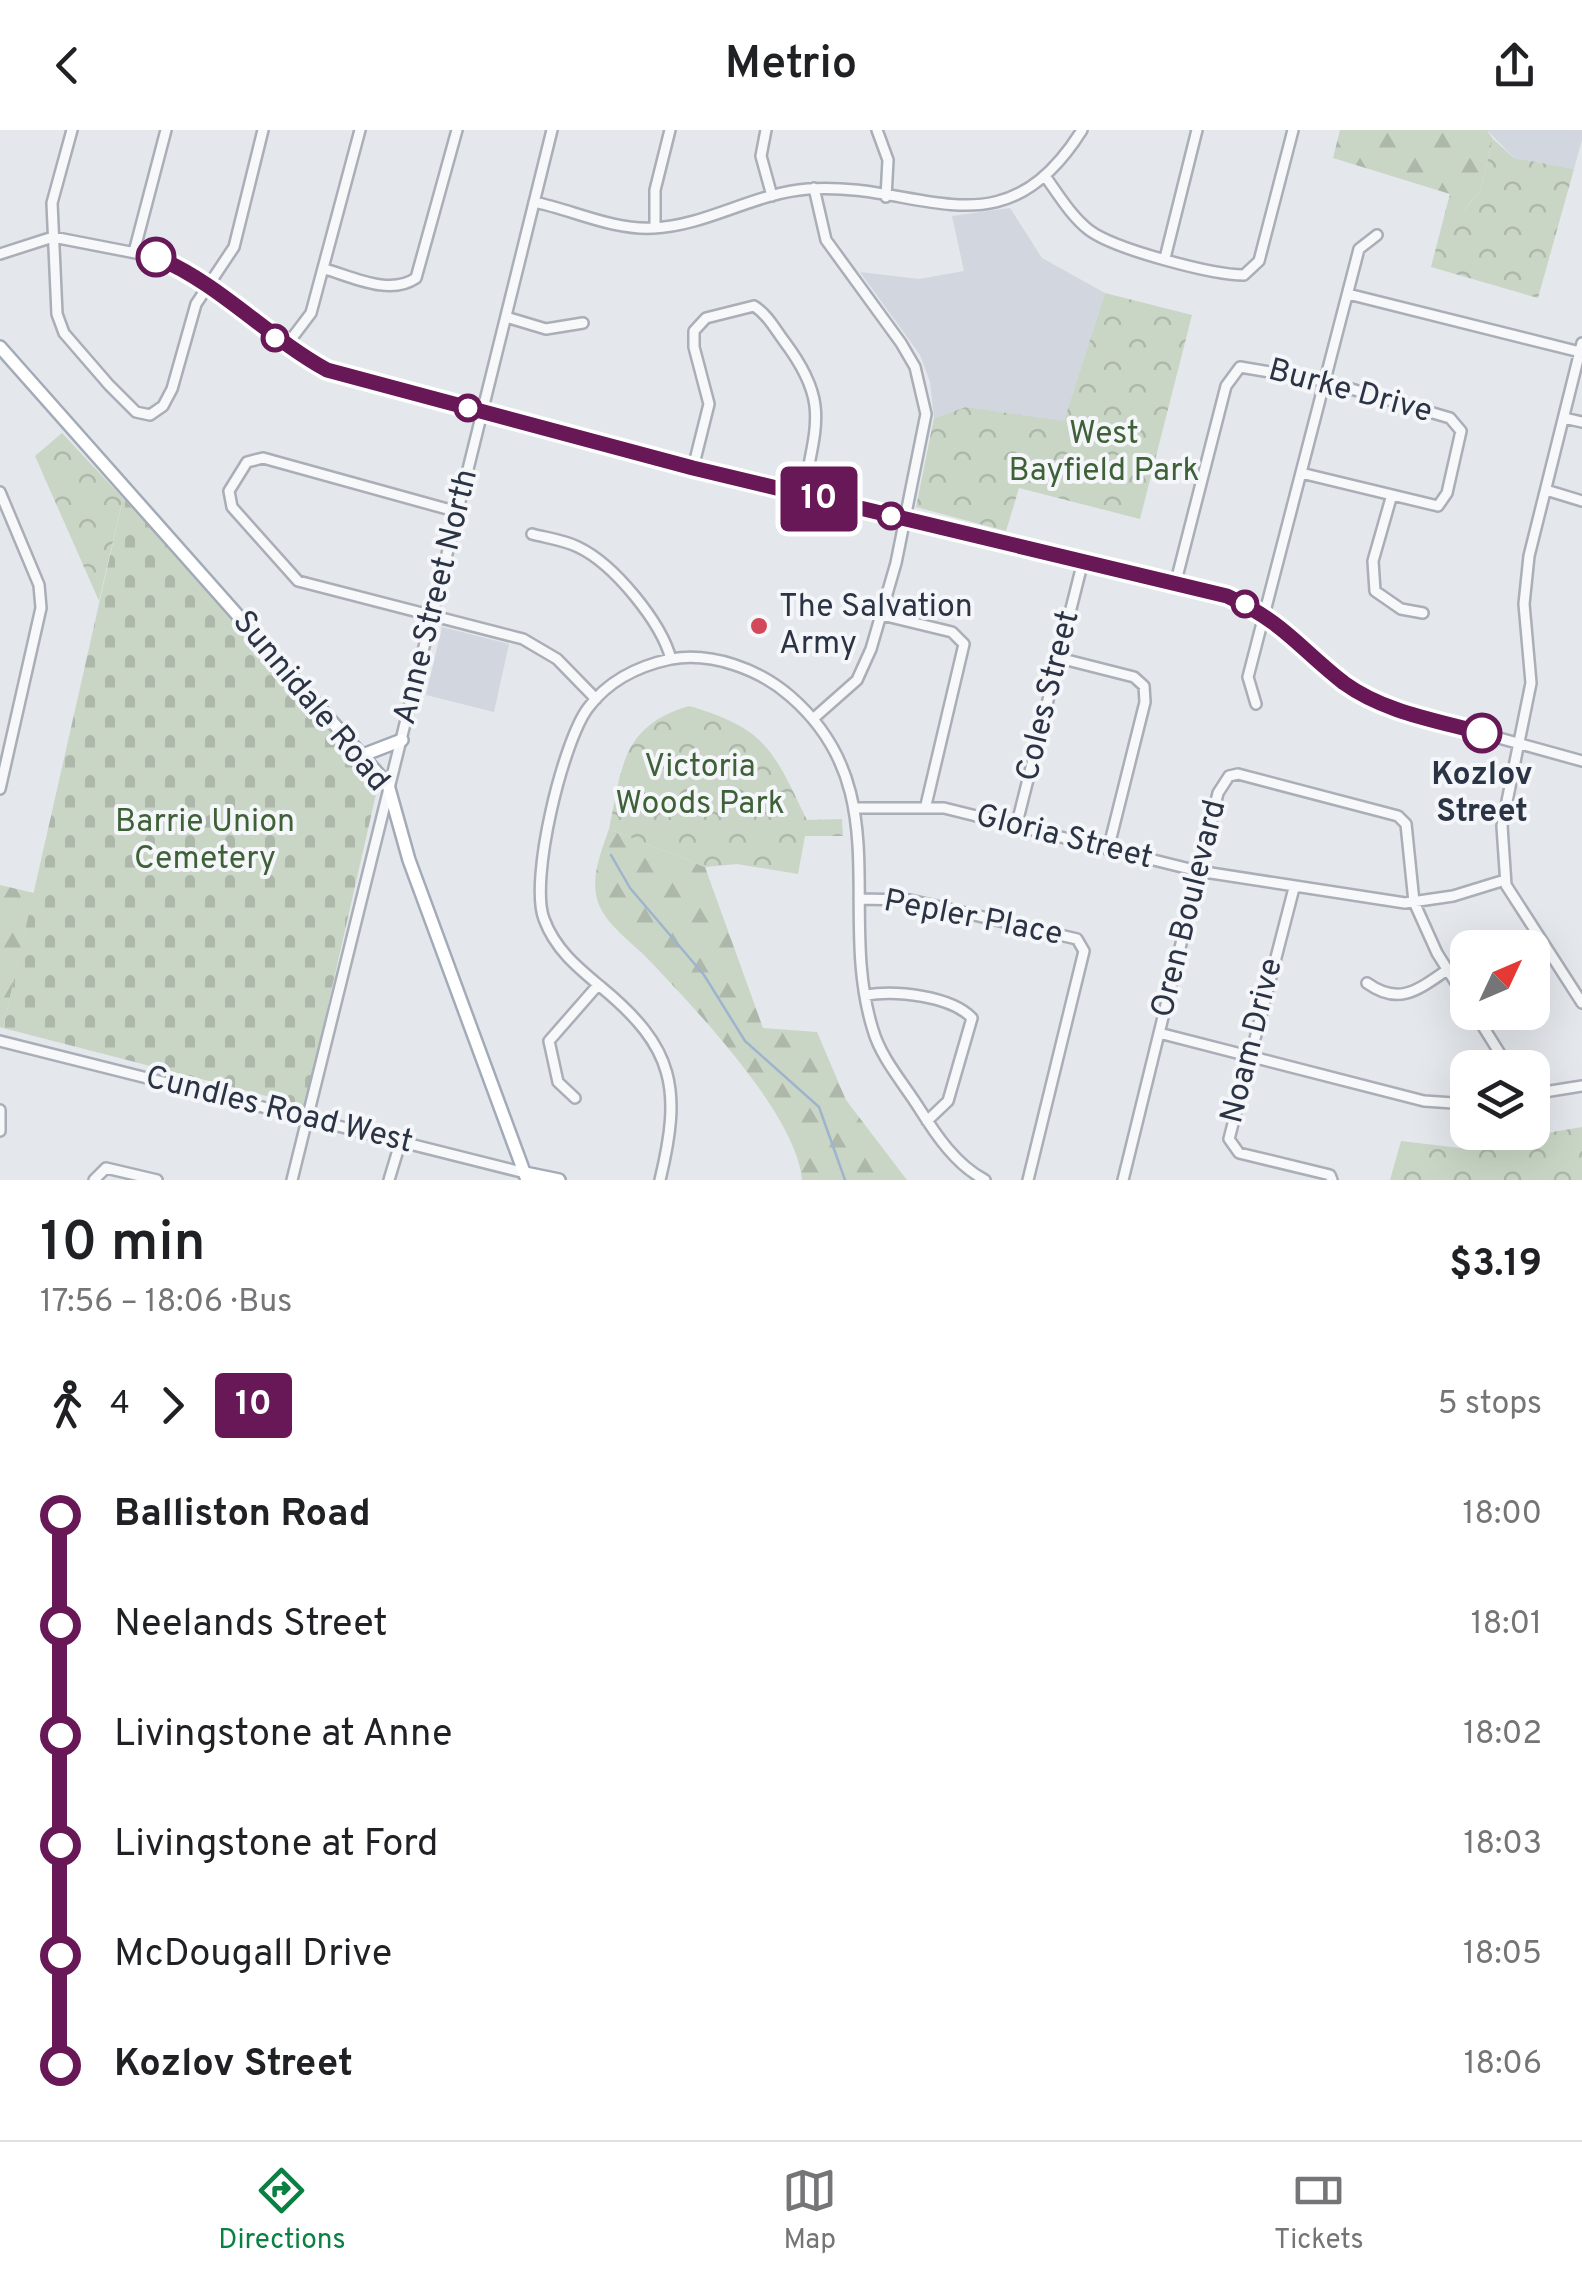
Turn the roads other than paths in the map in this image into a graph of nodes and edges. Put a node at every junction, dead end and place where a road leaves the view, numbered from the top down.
1 (72, 130) edge
2 (166, 130) edge
3 (263, 130) edge
4 (360, 130) edge
5 (457, 130) edge
6 (552, 130) edge
7 (670, 130) edge
8 (766, 130) edge
9 (877, 130) edge
10 (1082, 130) edge
11 (1197, 130) edge
12 (1293, 130) edge
13 (1045, 176) junction
14 (814, 188) junction
15 (772, 196) junction
16 (886, 197) junction
17 (534, 202) junction
18 (655, 228) junction
19 (1377, 234) dead end
20 (53, 237) junction
21 (134, 252) junction
22 (0, 254) edge
23 (1165, 258) junction
24 (325, 269) junction
25 (208, 286) junction
26 (1348, 294) junction
27 (506, 318) junction
28 (583, 323) dead end
29 (286, 346) junction
30 (1581, 347) edge
31 (0, 348) edge
32 (1324, 381) junction
33 (481, 412) junction
34 (1564, 418) junction
35 (1582, 422) edge
36 (693, 468) junction
37 (1301, 473) junction
38 (1546, 490) junction
39 (0, 492) edge
40 (803, 495) junction
41 (1392, 498) junction
42 (1582, 501) edge
43 (458, 512) junction
44 (902, 519) junction
45 (532, 534) dead end
46 (1082, 565) junction
47 (1174, 585) junction
48 (1263, 612) junction
49 (1424, 613) dead end
50 (882, 616) junction
51 (432, 617) junction
52 (1059, 658) junction
53 (672, 659) junction
54 (596, 699) junction
55 (1256, 704) dead end
56 (814, 718) junction
57 (402, 740) junction
58 (1519, 744) junction
59 (363, 755) junction
60 (1582, 761) edge
61 (388, 784) junction
62 (0, 789) edge
63 (926, 805) junction
64 (857, 808) junction
65 (1016, 827) junction
66 (1108, 850) junction
67 (1198, 871) junction
68 (1506, 880) junction
69 (1294, 888) junction
70 (859, 900) junction
71 (1414, 902) junction
72 (1447, 970) junction
73 (1450, 975) edge
74 (1367, 983) dead end
75 (598, 985) junction
76 (866, 995) junction
77 (1582, 1002) edge
78 (1159, 1033) junction
79 (0, 1041) edge
80 (1250, 1058) junction
81 (1582, 1086) edge
82 (1550, 1091) edge
83 (575, 1098) dead end
84 (1450, 1103) edge
85 (0, 1110) edge
86 (309, 1115) junction
87 (927, 1121) junction
88 (0, 1131) edge
89 (401, 1140) junction
90 (526, 1176) edge
91 (94, 1180) edge
92 (157, 1180) edge
93 (292, 1180) edge
94 (389, 1180) edge
95 (558, 1180) edge
96 (660, 1180) edge
97 (985, 1180) edge
98 (1028, 1180) edge
99 (1123, 1180) edge
100 (1332, 1180) edge

1 - 20 street
2 - 21 street
3 - 25 street
4 - 24 street
5 - 24 street
6 - 17 street, Anne Street North
7 - 18 street
8 - 15 street
9 - 16 street
10 - 13 street
11 - 23 street
12 - 23 street
13 - 16 street
13 - 23 street
14 - 15 street
14 - 16 street
14 - 44 street
15 - 18 street
17 - 18 street
17 - 27 street, Anne Street North
19 - 26 street
20 - 21 street
20 - 22 street
20 - 25 street
21 - 25 street
24 - 29 street
25 - 29 street
26 - 30 street
26 - 32 street
27 - 28 street
27 - 33 street, Anne Street North
29 - 33 street
30 - 34 street
31 - 59 main road, Sunnidale Road
32 - 37 street
32 - 41 street, Burke Drive
32 - 47 street, Burke Drive
33 - 36 street
33 - 43 street, Anne Street North
34 - 35 street
34 - 38 street
36 - 40 street
36 - 40 street
37 - 41 street, Burke Drive
37 - 48 street
38 - 42 street
38 - 58 street
39 - 62 street
40 - 44 street
41 - 49 street
43 - 51 street, Anne Street North
43 - 51 street
44 - 46 street
44 - 50 street
45 - 53 street
46 - 47 street
46 - 52 street, Coles Street
47 - 48 street
48 - 55 street
48 - 58 street
50 - 56 street
50 - 63 street
51 - 54 street
51 - 57 street, Anne Street North
52 - 65 street, Coles Street
52 - 66 street
53 - 54 street
53 - 56 street
54 - 75 street
56 - 64 street
57 - 59 main road
57 - 61 street, Anne Street North
58 - 60 street
58 - 68 street
59 - 61 main road, Sunnidale Road
61 - 86 street, Anne Street North
61 - 90 main road, Sunnidale Road
63 - 64 street, Gloria Street
63 - 65 street, Gloria Street
64 - 70 street
65 - 66 street, Gloria Street
66 - 67 street, Gloria Street
67 - 69 street, Gloria Street
67 - 71 street, Oren Boulevard
67 - 78 street, Oren Boulevard
68 - 71 street, Gloria Street
68 - 77 street
69 - 71 street, Gloria Street
69 - 80 street, Noam Drive
70 - 76 street
70 - 98 street, Pepler Place
71 - 72 street, Oren Boulevard
72 - 73 street, Oren Boulevard
72 - 74 street
75 - 83 street
75 - 96 street
76 - 87 street
76 - 87 street
78 - 80 street
78 - 99 street, Oren Boulevard
79 - 86 street, Cundles Road West
80 - 84 street
80 - 100 street, Noam Drive
81 - 82 street
85 - 88 street
86 - 89 street, Cundles Road West
86 - 93 street, Anne Street North
87 - 97 street
89 - 90 street, Cundles Road West
89 - 94 street
90 - 95 main road, Cundles Road West
91 - 92 street

